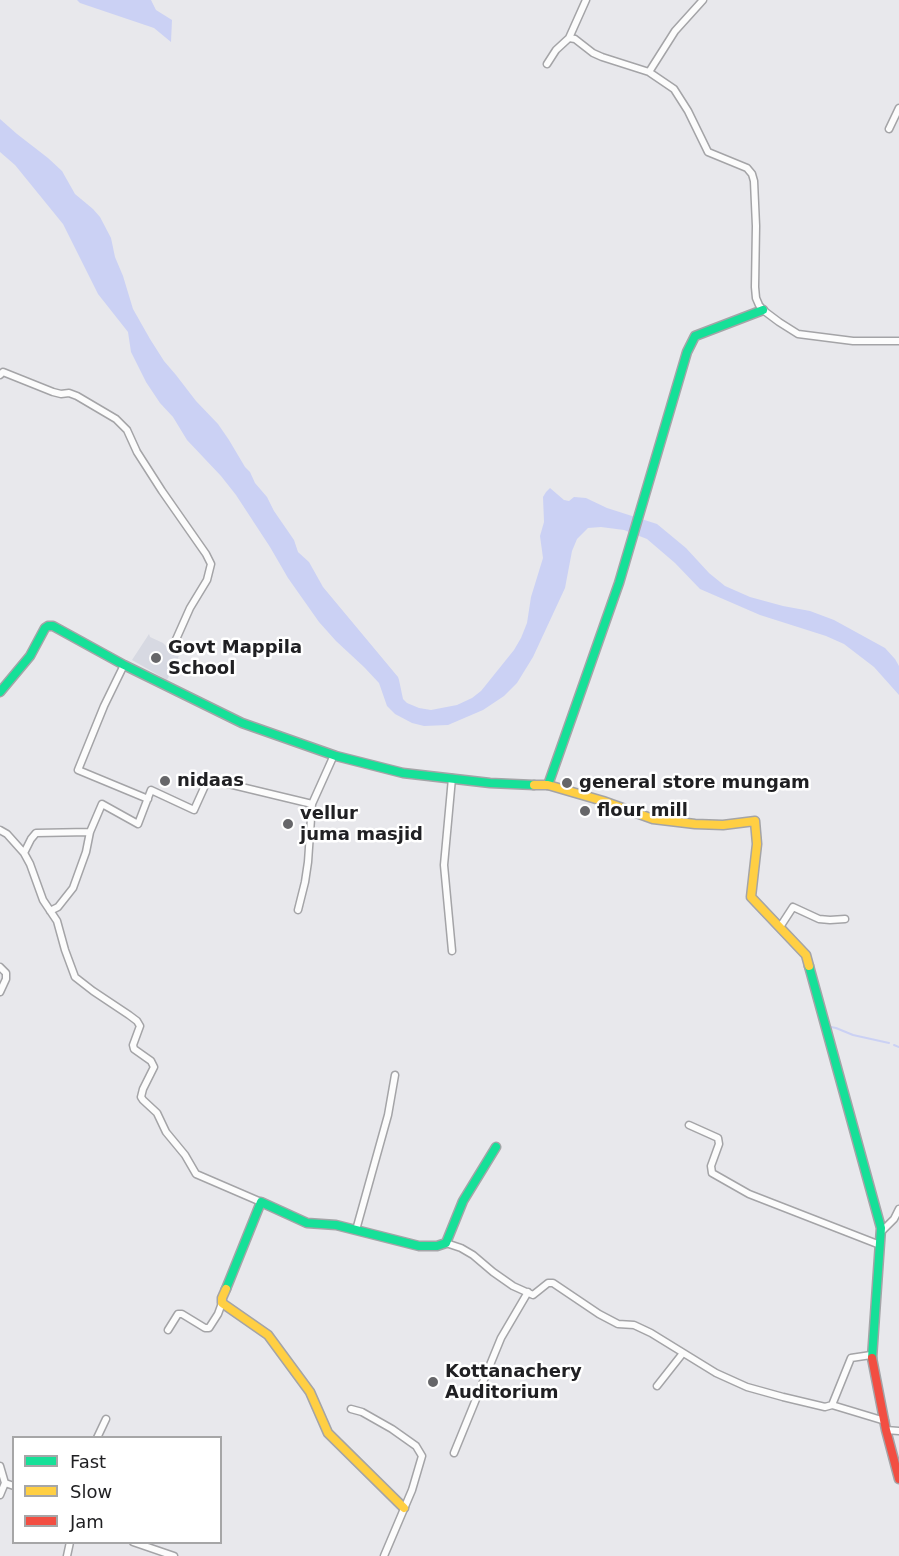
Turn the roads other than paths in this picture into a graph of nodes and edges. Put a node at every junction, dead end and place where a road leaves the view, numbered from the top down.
1 (586, 0) edge
2 (703, 0) edge
3 (569, 38) junction
4 (547, 64) dead end
5 (649, 72) junction
6 (899, 108) edge
7 (889, 129) dead end
8 (763, 310) junction
9 (899, 341) edge
10 (0, 375) edge
11 (174, 644) dead end
12 (124, 665) junction
13 (0, 692) edge
14 (334, 755) junction
15 (452, 778) junction
16 (549, 785) junction
17 (148, 799) junction
18 (312, 804) junction
19 (0, 830) edge
20 (90, 832) junction
21 (24, 853) junction
22 (298, 910) dead end
23 (50, 911) junction
24 (845, 919) dead end
25 (780, 927) junction
26 (452, 951) dead end
27 (0, 967) edge
28 (0, 992) edge
29 (395, 1075) dead end
30 (689, 1125) dead end
31 (496, 1147) dead end
32 (261, 1202) junction
33 (899, 1209) edge
34 (356, 1230) junction
35 (880, 1232) junction
36 (446, 1243) junction
37 (880, 1245) junction
38 (528, 1292) junction
39 (222, 1303) junction
40 (168, 1330) dead end
41 (683, 1353) junction
42 (871, 1355) junction
43 (657, 1386) dead end
44 (832, 1405) junction
45 (351, 1409) dead end
46 (106, 1419) dead end
47 (886, 1426) junction
48 (899, 1431) edge
49 (98, 1436) edge
50 (454, 1453) dead end
51 (0, 1466) edge
52 (899, 1479) edge
53 (5, 1483) junction
54 (12, 1485) edge
55 (0, 1495) edge
56 (404, 1508) junction
57 (139, 1544) edge
58 (174, 1556) edge
59 (384, 1556) edge

1 - 3 street
2 - 5 street
3 - 4 street
3 - 5 street
5 - 8 street
6 - 7 street
8 - 9 street
8 - 16 main road
10 - 11 street
12 - 13 main road
12 - 14 main road
12 - 17 street
14 - 15 main road
14 - 18 street
15 - 16 main road
15 - 26 street
16 - 25 main road
17 - 18 street
17 - 20 street
18 - 22 street
19 - 21 street
20 - 21 street
20 - 23 street
21 - 23 street
23 - 32 street
24 - 25 street
25 - 35 main road
27 - 28 street
29 - 34 street
30 - 37 street
31 - 36 main road
32 - 34 main road
32 - 39 main road
33 - 35 street
34 - 36 main road
35 - 37 main road
36 - 38 street
37 - 42 main road
38 - 41 street
38 - 50 street
39 - 40 street
39 - 56 main road
41 - 43 street
41 - 44 street
42 - 44 street
42 - 47 main road
44 - 47 street
45 - 56 street
46 - 49 street
47 - 48 street
47 - 52 main road
51 - 53 street
53 - 54 street
53 - 55 street
56 - 59 street
57 - 58 street

